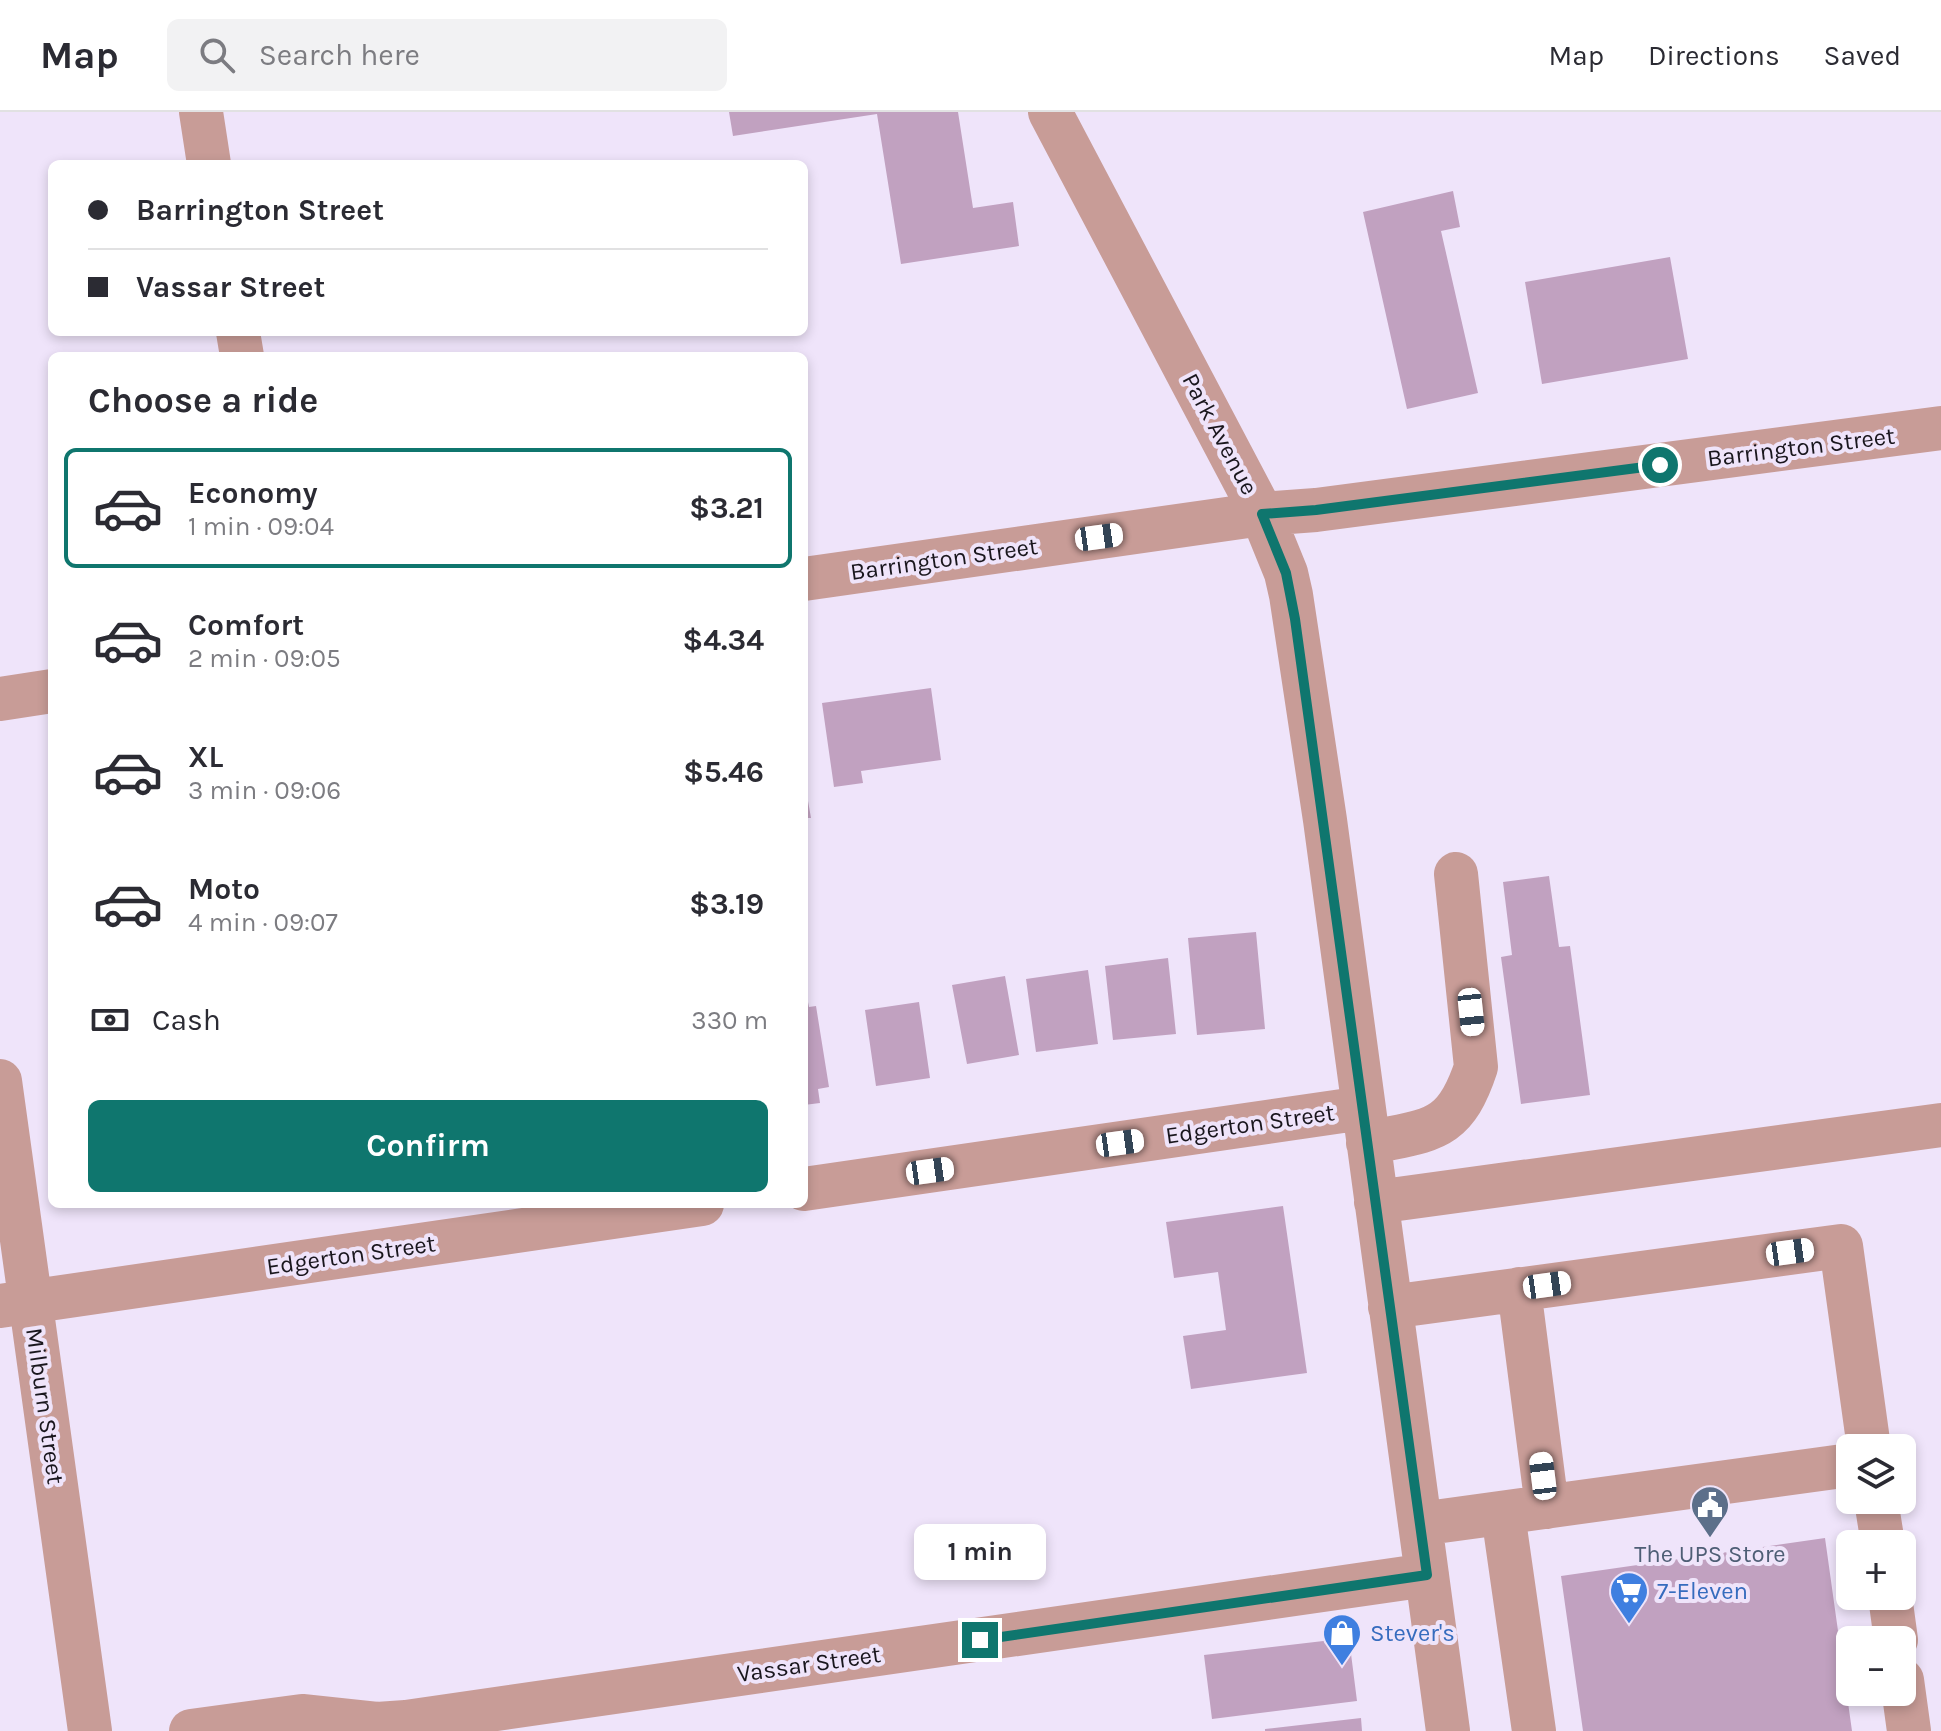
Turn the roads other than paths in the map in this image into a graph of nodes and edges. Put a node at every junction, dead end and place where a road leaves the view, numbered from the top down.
1 (201, 112) edge
2 (1050, 112) edge
3 (208, 160) edge
4 (1941, 428) edge
5 (1262, 514) junction
6 (808, 578) edge
7 (48, 692) edge
8 (0, 699) edge
9 (1456, 874) dead end
10 (0, 1081) edge
11 (1365, 1125) junction
12 (1941, 1125) edge
13 (808, 1189) edge
14 (1376, 1202) junction
15 (675, 1208) edge
16 (1519, 1289) junction
17 (15, 1304) edge
18 (1390, 1307) junction
19 (1867, 1434) edge
20 (1836, 1467) edge
21 (1547, 1507) junction
22 (1503, 1514) junction
23 (1420, 1524) junction
24 (1427, 1575) junction
25 (1906, 1706) edge
26 (90, 1731) edge
27 (191, 1731) edge
28 (1448, 1731) edge
29 (1534, 1731) edge
30 (1909, 1731) edge

1 - 3 street
2 - 5 street, Park Avenue
4 - 5 street, Barrington Street
5 - 6 street, Barrington Street
5 - 11 street, Park Avenue
7 - 8 street
9 - 11 street, Edgerton Street
10 - 17 street, Milburn Street
11 - 13 street, Edgerton Street
11 - 14 street, Park Avenue
12 - 14 street
14 - 18 street, Park Avenue
15 - 17 street, Edgerton Street
16 - 18 street
16 - 19 street
16 - 21 street
17 - 26 street, Milburn Street
18 - 23 street, Park Avenue
20 - 21 street
21 - 22 street
22 - 23 street
22 - 29 street
23 - 24 street, Park Avenue
24 - 27 street, Vassar Street
24 - 28 street, Park Avenue
25 - 30 street

